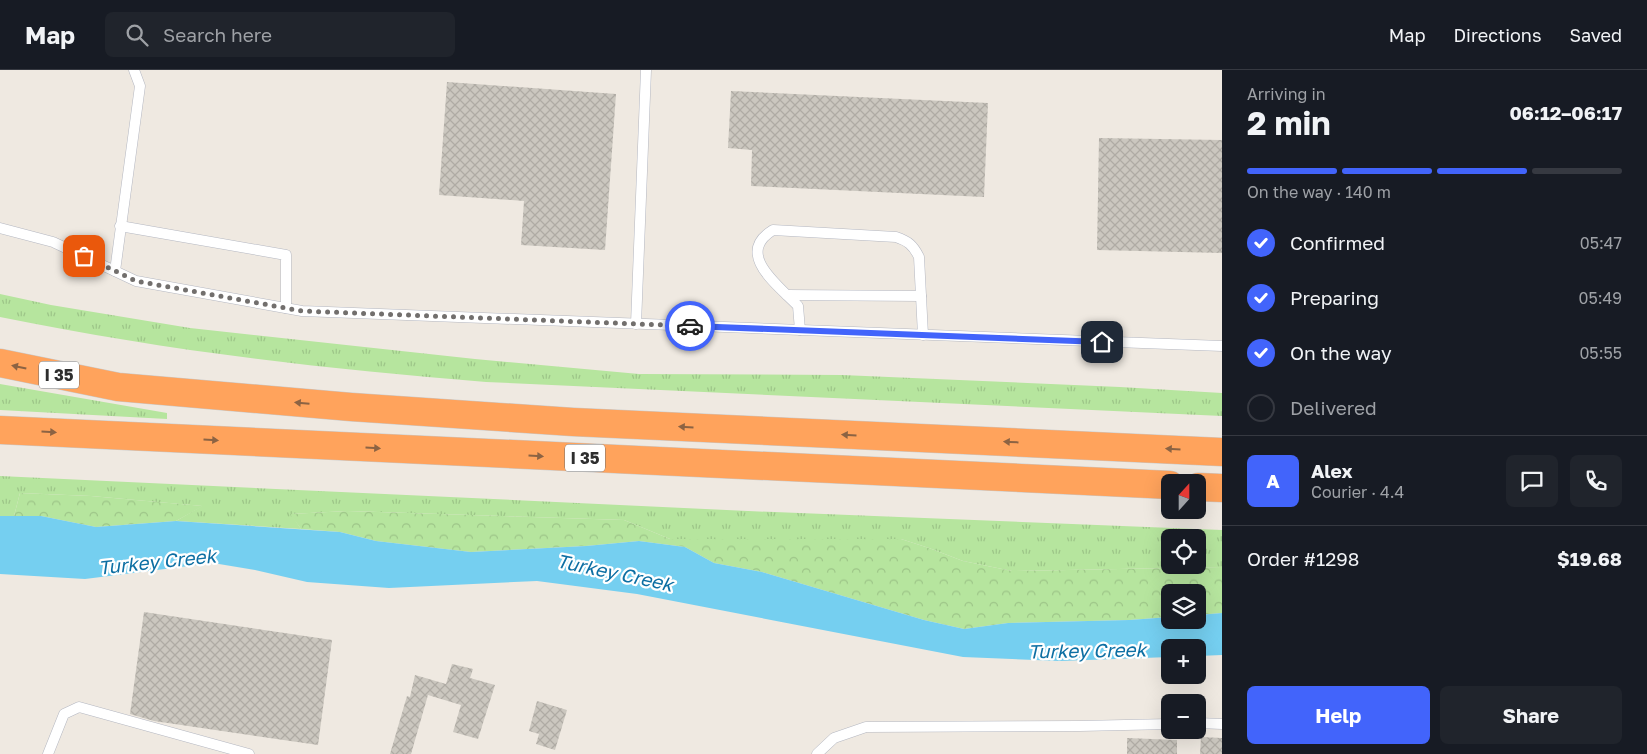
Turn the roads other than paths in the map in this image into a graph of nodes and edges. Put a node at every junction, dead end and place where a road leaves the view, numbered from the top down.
1 (134, 70) edge
2 (646, 70) edge
3 (120, 226) junction
4 (0, 228) edge
5 (115, 270) junction
6 (787, 295) junction
7 (921, 296) junction
8 (286, 308) junction
9 (636, 324) junction
10 (800, 330) junction
11 (923, 335) junction
12 (1222, 346) edge
13 (0, 363) edge
14 (0, 430) edge
15 (1222, 452) edge
16 (1161, 485) edge
17 (1206, 487) edge
18 (1222, 488) edge
19 (1206, 723) edge
20 (1161, 724) edge
21 (1222, 724) edge
22 (48, 754) edge
23 (249, 754) edge
24 (817, 754) edge

1 - 3 lane
2 - 9 lane
3 - 5 lane
3 - 8 lane
4 - 5 lane
5 - 8 lane
6 - 7 lane
6 - 7 lane
6 - 10 lane
7 - 11 lane
8 - 9 lane
9 - 10 lane
10 - 11 lane
11 - 12 lane
15 -> 13 highway, I 35
14 -> 16 highway, I 35
17 - 18 highway
19 - 21 lane
20 - 24 lane
22 - 23 lane

